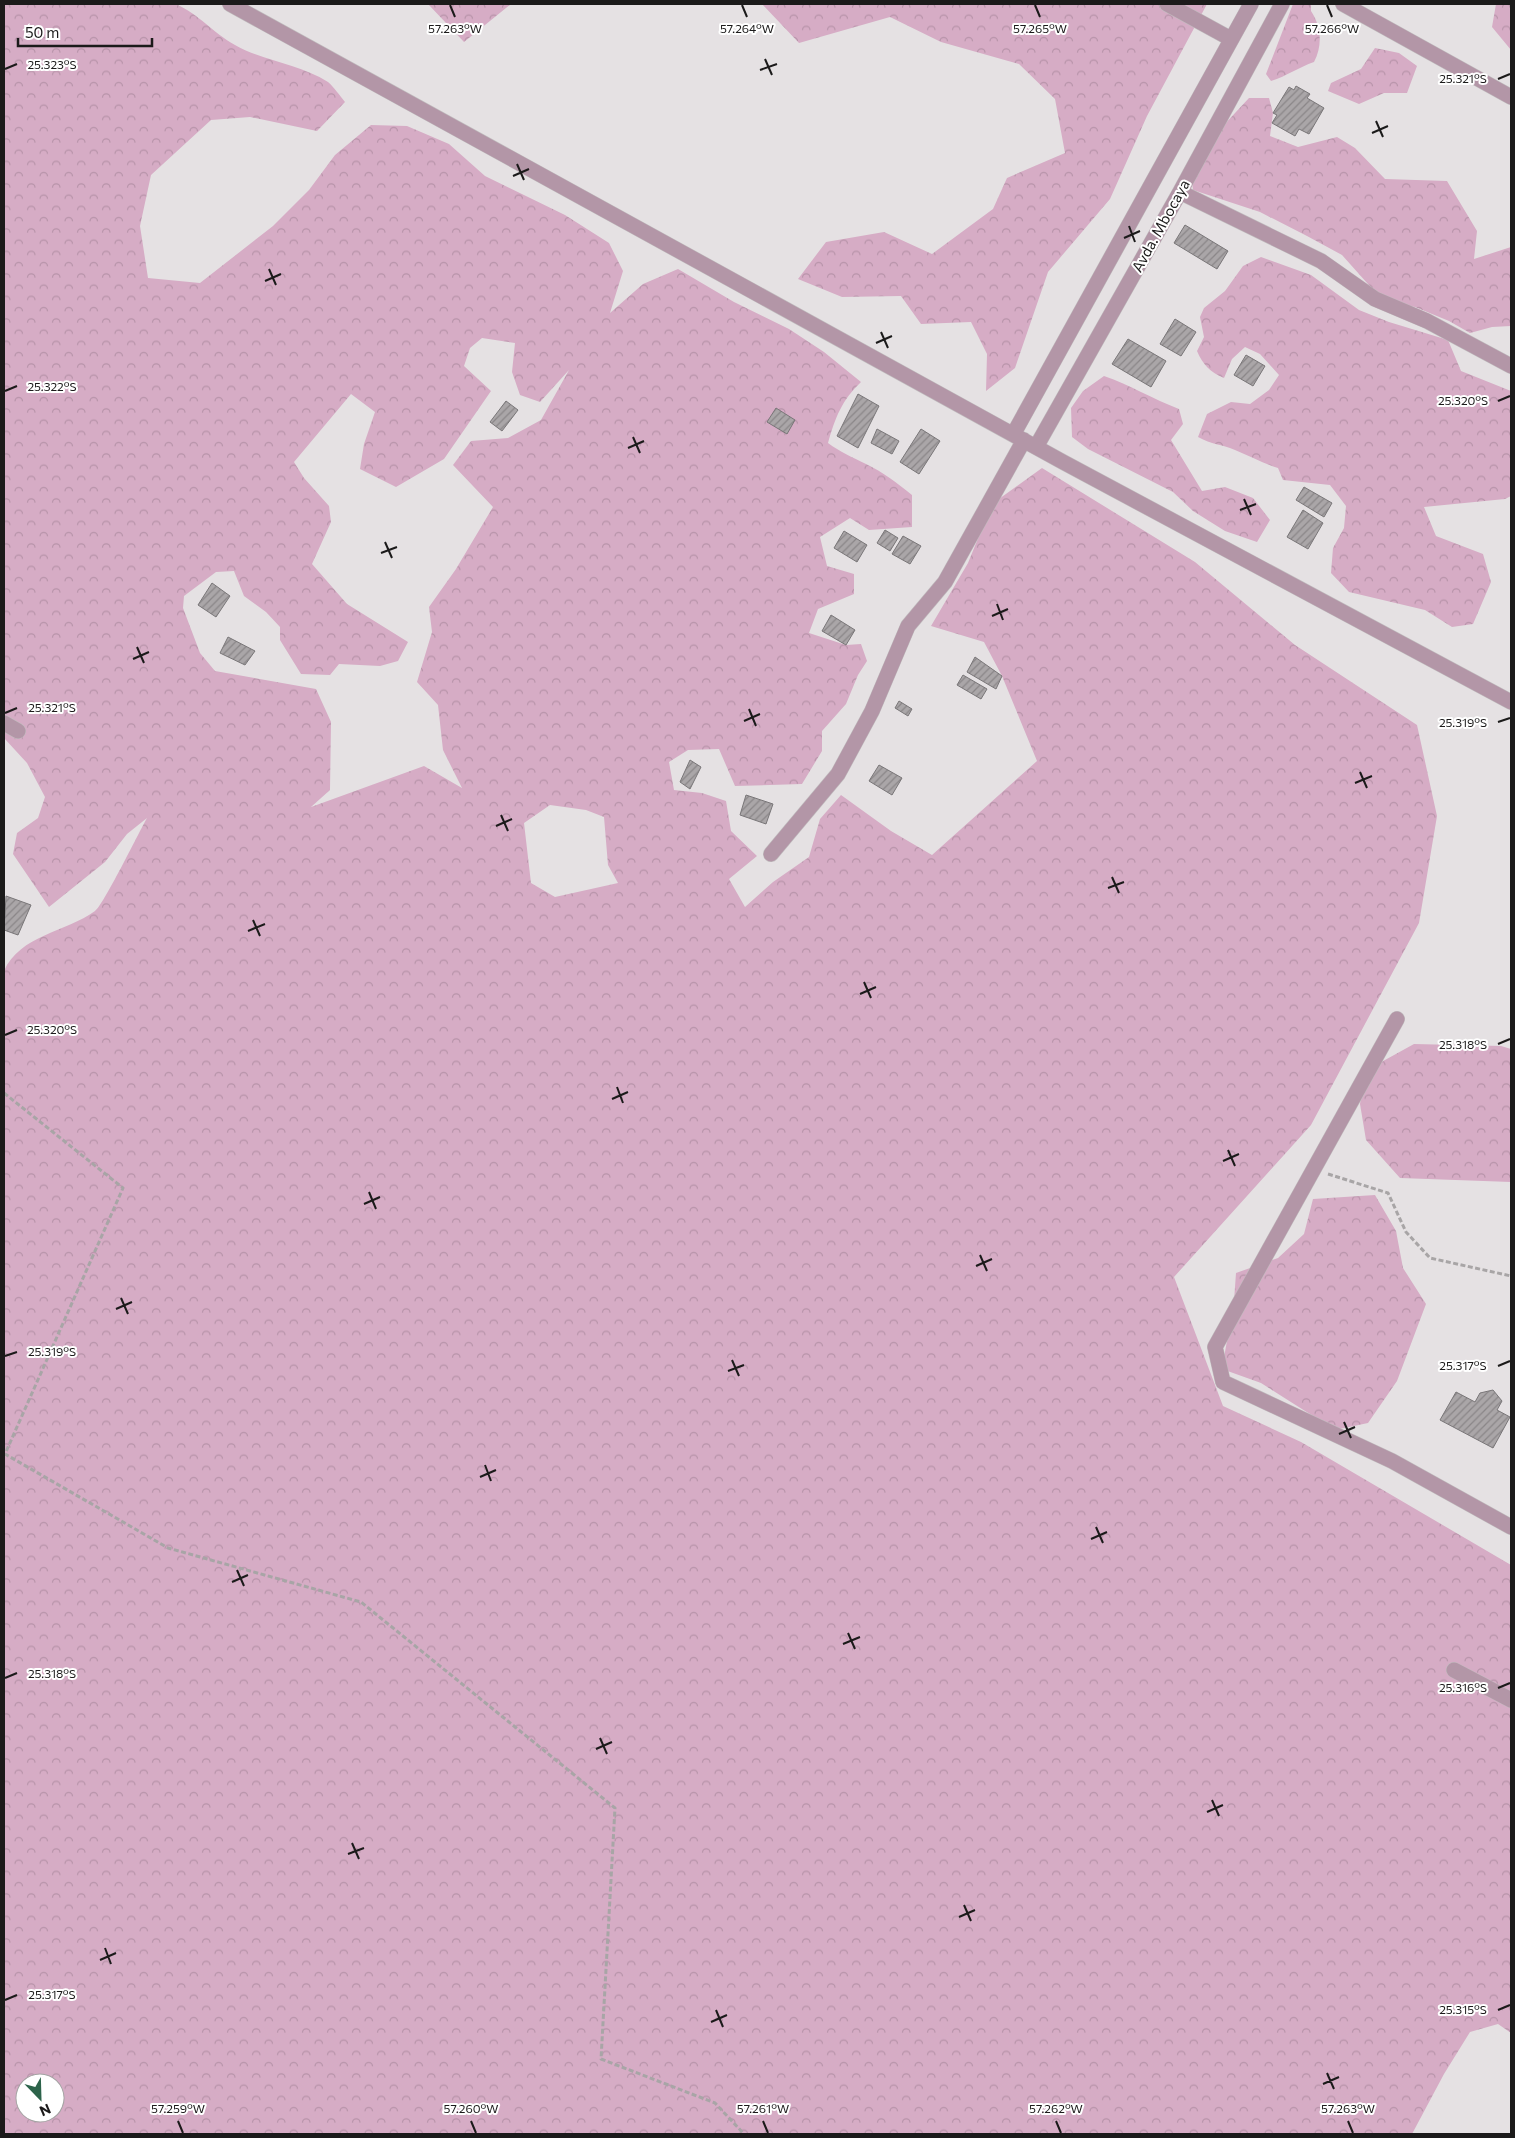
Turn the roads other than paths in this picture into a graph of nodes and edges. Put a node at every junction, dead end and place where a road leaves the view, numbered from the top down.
1 (230, 4) edge
2 (1167, 4) edge
3 (1251, 4) edge
4 (1282, 4) edge
5 (1343, 4) edge
6 (1231, 39) junction
7 (1511, 97) edge
8 (1180, 192) junction
9 (1511, 366) edge
10 (1025, 440) junction
11 (1511, 702) edge
12 (4, 723) edge
13 (18, 731) dead end
14 (771, 854) dead end
15 (1398, 1019) dead end
16 (1511, 1527) edge
17 (1454, 1670) dead end
18 (1511, 1700) edge

1 - 10 street
2 - 6 street
3 - 6 street
4 - 8 street, Avda. Mbocaya
5 - 7 street
6 - 10 street
8 - 9 street
8 - 10 street, Avda. Mbocaya
10 - 11 street
10 - 14 street
12 - 13 street
15 - 16 street
17 - 18 street

